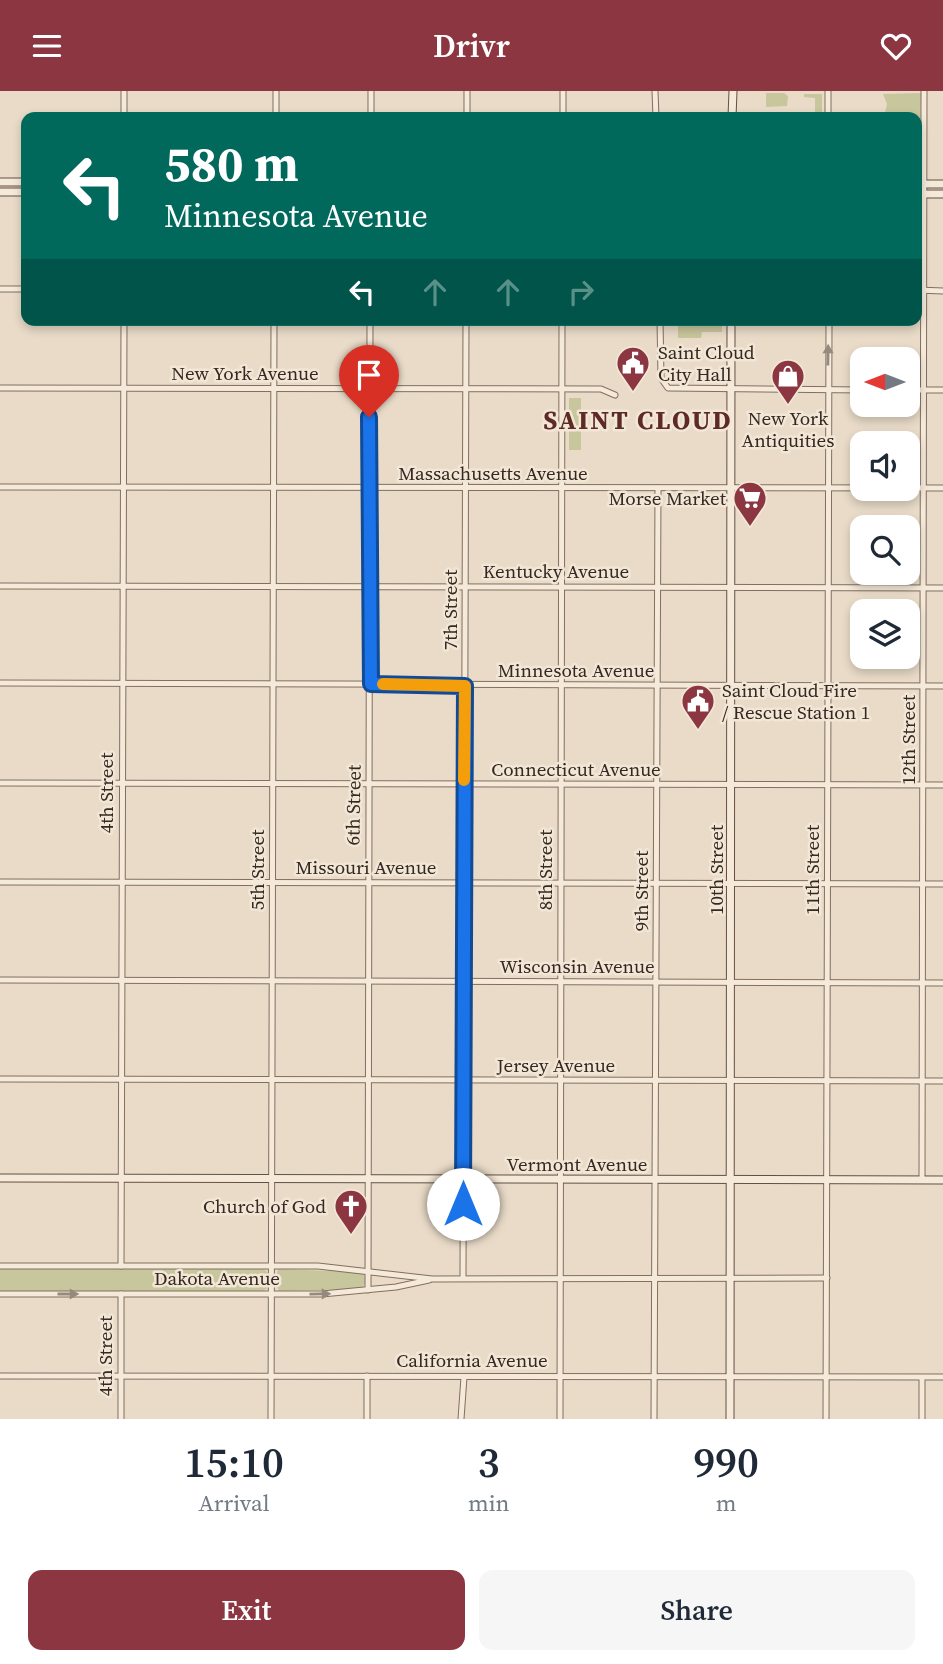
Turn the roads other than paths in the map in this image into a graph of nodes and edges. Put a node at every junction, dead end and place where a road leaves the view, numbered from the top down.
1 (124, 91) edge
2 (276, 91) edge
3 (371, 91) edge
4 (467, 91) edge
5 (563, 91) edge
6 (655, 91) edge
7 (733, 91) edge
8 (828, 91) edge
9 (923, 91) edge
10 (124, 112) edge
11 (275, 112) edge
12 (371, 112) edge
13 (467, 112) edge
14 (562, 112) edge
15 (656, 112) edge
16 (732, 112) edge
17 (828, 112) edge
18 (922, 122) edge
19 (0, 182) edge
20 (21, 182) edge
21 (922, 184) edge
22 (943, 184) edge
23 (0, 192) edge
24 (21, 192) edge
25 (922, 194) edge
26 (943, 194) edge
27 (0, 289) edge
28 (21, 289) edge
29 (922, 290) edge
30 (943, 291) edge
31 (124, 326) edge
32 (274, 326) edge
33 (370, 326) edge
34 (466, 326) edge
35 (562, 326) edge
36 (660, 326) edge
37 (731, 326) edge
38 (829, 326) edge
39 (921, 326) edge
40 (0, 388) edge
41 (123, 389) junction
42 (274, 389) junction
43 (369, 389) junction
44 (466, 389) junction
45 (731, 389) junction
46 (562, 390) junction
47 (828, 390) junction
48 (850, 390) edge
49 (943, 390) edge
50 (920, 391) edge
51 (923, 391) junction
52 (615, 395) dead end
53 (0, 487) edge
54 (124, 488) junction
55 (274, 488) junction
56 (370, 488) junction
57 (466, 488) junction
58 (658, 488) junction
59 (731, 488) junction
60 (829, 488) junction
61 (924, 488) junction
62 (943, 488) edge
63 (562, 489) junction
64 (0, 586) edge
65 (123, 586) junction
66 (273, 586) junction
67 (370, 587) junction
68 (465, 587) junction
69 (562, 587) junction
70 (657, 587) junction
71 (732, 587) junction
72 (828, 587) junction
73 (924, 588) junction
74 (943, 588) edge
75 (0, 683) edge
76 (122, 684) junction
77 (371, 684) junction
78 (828, 685) junction
79 (272, 686) junction
80 (465, 686) junction
81 (561, 686) junction
82 (657, 686) junction
83 (731, 686) junction
84 (943, 686) edge
85 (924, 687) junction
86 (0, 783) edge
87 (122, 783) junction
88 (272, 784) junction
89 (369, 784) junction
90 (656, 784) junction
91 (828, 784) junction
92 (464, 785) junction
93 (561, 785) junction
94 (732, 785) junction
95 (923, 785) junction
96 (943, 785) edge
97 (0, 882) edge
98 (121, 882) junction
99 (272, 883) junction
100 (368, 883) junction
101 (465, 883) junction
102 (561, 883) junction
103 (656, 883) junction
104 (731, 883) junction
105 (828, 883) junction
106 (923, 884) junction
107 (943, 884) edge
108 (0, 980) edge
109 (121, 980) junction
110 (272, 981) junction
111 (464, 981) junction
112 (368, 982) junction
113 (560, 982) junction
114 (656, 982) junction
115 (731, 982) junction
116 (827, 982) junction
117 (923, 983) junction
118 (943, 983) edge
119 (0, 1079) edge
120 (121, 1080) junction
121 (271, 1080) junction
122 (464, 1080) junction
123 (368, 1081) junction
124 (560, 1081) junction
125 (656, 1081) junction
126 (731, 1081) junction
127 (827, 1081) junction
128 (923, 1081) junction
129 (943, 1081) edge
130 (0, 1178) edge
131 (121, 1178) junction
132 (272, 1179) junction
133 (368, 1179) junction
134 (464, 1179) junction
135 (560, 1179) junction
136 (655, 1180) junction
137 (731, 1180) junction
138 (827, 1180) junction
139 (922, 1180) junction
140 (943, 1180) edge
141 (0, 1266) edge
142 (121, 1266) junction
143 (272, 1266) junction
144 (367, 1270) junction
145 (463, 1278) junction
146 (560, 1278) junction
147 (655, 1278) junction
148 (730, 1278) junction
149 (827, 1278) junction
150 (432, 1279) junction
151 (368, 1290) junction
152 (0, 1294) edge
153 (121, 1294) junction
154 (272, 1294) junction
155 (0, 1375) edge
156 (121, 1376) junction
157 (271, 1376) junction
158 (367, 1376) junction
159 (560, 1376) junction
160 (464, 1377) junction
161 (655, 1377) junction
162 (730, 1377) junction
163 (826, 1377) junction
164 (922, 1377) junction
165 (943, 1377) edge
166 (121, 1419) edge
167 (271, 1419) edge
168 (367, 1419) edge
169 (461, 1419) edge
170 (560, 1419) edge
171 (654, 1419) edge
172 (730, 1419) edge
173 (826, 1419) edge
174 (922, 1419) edge

1 - 10 street
2 - 11 street
3 - 12 street
4 - 13 street
5 - 14 street
6 - 15 street
7 - 16 street
8 - 17 street
9 - 18 street, 12th Street
19 - 20 street
21 - 22 street
23 - 24 street
25 - 26 street
27 - 28 street
29 - 30 street
31 - 41 street, 4th Street
32 - 42 street, 5th Street
33 - 43 street, 6th Street
34 - 44 street, 7th Street
35 - 46 street, 8th Street
36 - 45 street
37 - 45 street, 10th Street
47 -> 38 street, 11th Street
39 - 51 street, 12th Street
40 - 41 street, New York Avenue
41 - 42 street, New York Avenue
41 - 54 street, 4th Street
42 - 43 street, New York Avenue
42 - 55 street, 5th Street
43 - 44 street, New York Avenue
43 - 56 street, 6th Street
44 - 46 street, New York Avenue
44 - 57 street, 7th Street
45 - 47 street
45 - 59 street, 10th Street
46 - 52 street, New York Avenue
46 - 63 street, 8th Street
47 - 48 street
47 - 60 street, 11th Street
49 - 51 street
50 - 51 street
51 - 61 street, 12th Street
53 - 54 street, Massachusetts Avenue
54 - 55 street, Massachusetts Avenue
54 - 65 street, 4th Street
55 - 56 street, Massachusetts Avenue
55 - 66 street, 5th Street
56 - 57 street, Massachusetts Avenue
56 - 67 street, 6th Street
57 - 63 street, Massachusetts Avenue
57 - 68 street, 7th Street
58 - 59 street, Massachusetts Avenue
58 - 63 street, Massachusetts Avenue
58 - 70 street, 9th Street
59 - 60 street, Massachusetts Avenue
59 - 71 street, 10th Street
60 - 61 street, Massachusetts Avenue
60 - 72 street, 11th Street
61 - 62 street, Massachusetts Avenue
61 - 73 street, 12th Street
63 - 69 street, 8th Street
64 - 65 street, Kentucky Avenue
65 - 66 street, Kentucky Avenue
65 - 76 street, 4th Street
66 - 67 street, Kentucky Avenue
66 - 79 street, 5th Street
67 - 68 street, Kentucky Avenue
67 - 77 street, 6th Street
68 - 69 street, Kentucky Avenue
68 - 80 street, 7th Street
69 - 70 street, Kentucky Avenue
69 - 81 street, 8th Street
70 - 71 street, Kentucky Avenue
70 - 82 street, 9th Street
71 - 72 street, Kentucky Avenue
71 - 83 street, 10th Street
72 - 73 street, Kentucky Avenue
72 - 78 street, 11th Street
73 - 74 street, Kentucky Avenue
73 - 85 street, 12th Street
75 - 76 street, Minnesota Avenue
76 - 79 street, Minnesota Avenue
76 - 87 street, 4th Street
77 - 79 street, Minnesota Avenue
77 - 80 street, Minnesota Avenue
77 - 89 street, 6th Street
78 - 83 street, Minnesota Avenue
78 - 85 street, Minnesota Avenue
78 - 91 street, 11th Street
79 - 88 street, 5th Street
80 - 81 street, Minnesota Avenue
80 - 92 street, 7th Street
81 - 82 street, Minnesota Avenue
81 - 93 street, 8th Street
82 - 83 street, Minnesota Avenue
82 - 90 street, 9th Street
83 - 94 street, 10th Street
84 - 85 street, Minnesota Avenue
85 - 95 street, 12th Street
86 - 87 street, Connecticut Avenue
87 - 88 street, Connecticut Avenue
87 - 98 street, 4th Street
88 - 89 street, Connecticut Avenue
88 - 99 street, 5th Street
89 - 92 street, Connecticut Avenue
89 - 100 street, 6th Street
90 - 93 street, Connecticut Avenue
90 - 94 street, Connecticut Avenue
90 - 103 street, 9th Street
91 - 94 street, Connecticut Avenue
91 - 95 street, Connecticut Avenue
91 - 105 street, 11th Street
92 - 93 street, Connecticut Avenue
92 - 101 street, 7th Street
93 - 102 street, 8th Street
94 - 104 street, 10th Street
95 - 96 street, Connecticut Avenue
95 - 106 street, 12th Street
97 - 98 street, Missouri Avenue
98 - 99 street, Missouri Avenue
98 - 109 street, 4th Street
99 - 100 street, Missouri Avenue
99 - 110 street, 5th Street
100 - 101 street, Missouri Avenue
100 - 112 street, 6th Street
101 - 102 street, Missouri Avenue
101 - 111 street, 7th Street
102 - 103 street, Missouri Avenue
102 - 113 street, 8th Street
103 - 104 street, Missouri Avenue
103 - 114 street, 9th Street
104 - 105 street, Missouri Avenue
104 - 115 street, 10th Street
105 - 106 street, Missouri Avenue
105 - 116 street, 11th Street
106 - 107 street, Missouri Avenue
106 - 117 street, 12th Street
108 - 109 street, Wisconsin Avenue
109 - 110 street, Wisconsin Avenue
109 - 120 street, 4th Street
110 - 112 street, Wisconsin Avenue
110 - 121 street, 5th Street
111 - 112 street, Wisconsin Avenue
111 - 113 street, Wisconsin Avenue
111 - 122 street, 7th Street
112 - 123 street, 6th Street
113 - 114 street, Wisconsin Avenue
113 - 124 street, 8th Street
114 - 115 street, Wisconsin Avenue
114 - 125 street, 9th Street
115 - 116 street, Wisconsin Avenue
115 - 126 street, 10th Street
116 - 117 street, Wisconsin Avenue
116 - 127 street, 11th Street
117 - 118 street, Wisconsin Avenue
117 - 128 street, 12th Street
119 - 120 street, Jersey Avenue
120 - 121 street, Jersey Avenue
120 - 131 street, 4th Street
121 - 123 street, Jersey Avenue
121 - 132 street, 5th Street
122 - 123 street, Jersey Avenue
122 - 124 street, Jersey Avenue
122 - 134 street, 7th Street
123 - 133 street, 6th Street
124 - 125 street, Jersey Avenue
124 - 135 street, 8th Street
125 - 126 street, Jersey Avenue
125 - 136 street, 9th Street
126 - 127 street, Jersey Avenue
126 - 137 street, 10th Street
127 - 128 street, Jersey Avenue
127 - 138 street, 11th Street
128 - 129 street, Jersey Avenue
128 - 139 street, 12th Street
130 - 131 street, Vermont Avenue
131 - 132 street, Vermont Avenue
131 - 142 street, 4th Street
132 - 133 street, Vermont Avenue
132 - 143 street, 5th Street
133 - 134 street, Vermont Avenue
133 - 144 street, 6th Street
134 - 135 street, Vermont Avenue
134 - 145 street, 7th Street
135 - 136 street, Vermont Avenue
135 - 146 street, 8th Street
136 - 137 street, Vermont Avenue
136 - 147 street, 9th Street
137 - 138 street, Vermont Avenue
137 - 148 street, 10th Street
138 - 139 street, Vermont Avenue
138 - 149 street, 11th Street
139 - 140 street, Vermont Avenue
141 - 142 street, Dakota Avenue
142 - 143 street, Dakota Avenue
143 - 144 street, Dakota Avenue
143 - 154 street, 5th Street
144 - 150 street, Dakota Avenue
144 - 151 street, 6th Street
145 - 146 street, Dakota Avenue
145 - 150 street, Dakota Avenue
146 - 147 street, Dakota Avenue
146 - 159 street, 8th Street
147 - 148 street, Dakota Avenue
147 - 161 street, 9th Street
148 - 149 street, Dakota Avenue
148 - 162 street, 10th Street
149 - 163 street, 11th Street
150 - 151 street, Dakota Avenue
154 -> 151 street, Dakota Avenue
152 -> 153 street, Dakota Avenue
153 - 154 street, Dakota Avenue
153 - 156 street, 4th Street
154 - 157 street, 5th Street
155 - 156 street, California Avenue
156 - 157 street, California Avenue
156 - 166 street, 4th Street
157 - 158 street, California Avenue
157 - 167 street, 5th Street
158 - 160 street, California Avenue
158 - 168 street
159 - 160 street, California Avenue
159 - 161 street, California Avenue
159 - 170 street, 8th Street
160 - 169 street
161 - 162 street, California Avenue
161 - 171 street, 9th Street
162 - 163 street, California Avenue
162 - 172 street, 10th Street
163 - 164 street, California Avenue
163 - 173 street, 11th Street
164 - 165 street, California Avenue
164 - 174 street

